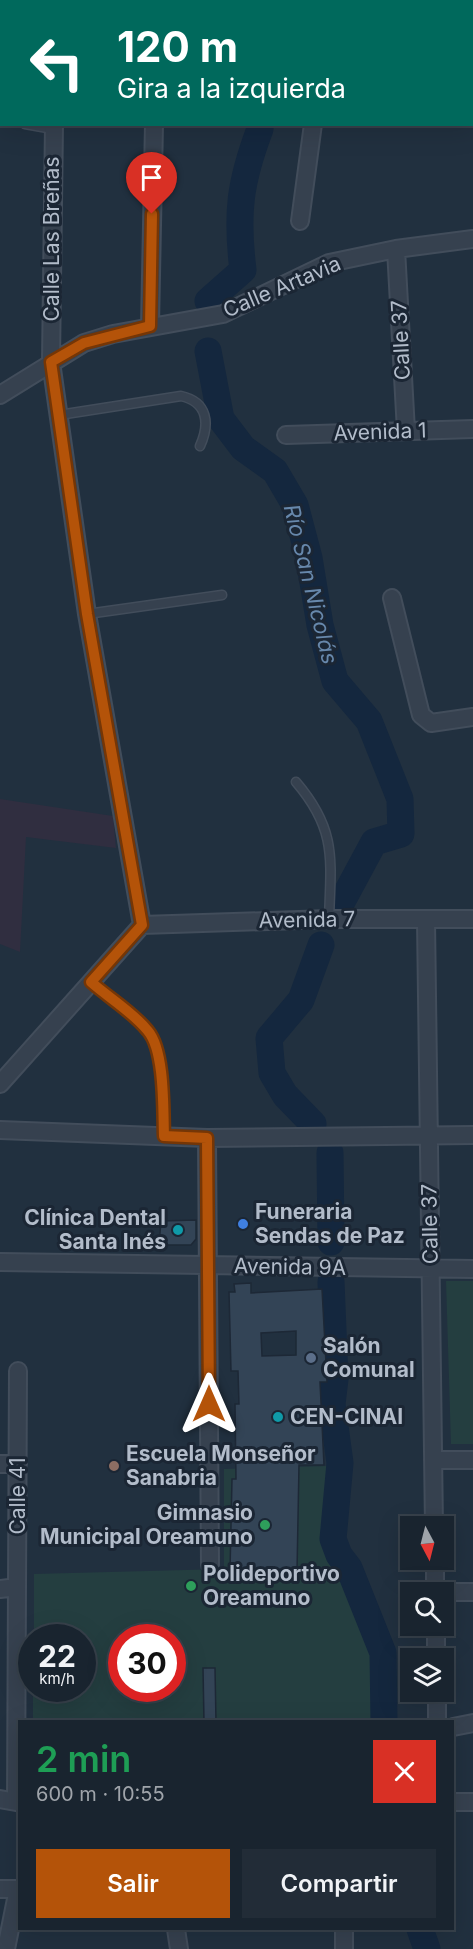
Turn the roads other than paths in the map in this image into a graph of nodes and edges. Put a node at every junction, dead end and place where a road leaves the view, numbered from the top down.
1 (154, 126) edge
2 (313, 126) edge
3 (54, 127) edge
4 (300, 221) dead end
5 (473, 239) edge
6 (396, 249) junction
7 (150, 326) junction
8 (51, 362) junction
9 (0, 395) edge
10 (59, 415) junction
11 (473, 429) edge
12 (406, 431) junction
13 (286, 435) dead end
14 (200, 446) dead end
15 (222, 596) dead end
16 (392, 598) dead end
17 (87, 614) junction
18 (473, 717) edge
19 (296, 782) dead end
20 (329, 918) junction
21 (473, 919) edge
22 (426, 920) junction
23 (142, 925) junction
24 (91, 982) junction
25 (0, 1084) edge
26 (0, 1130) edge
27 (473, 1135) edge
28 (164, 1136) junction
29 (429, 1136) junction
30 (207, 1138) junction
31 (0, 1262) edge
32 (209, 1266) junction
33 (431, 1269) junction
34 (473, 1269) edge
35 (18, 1371) dead end
36 (434, 1460) junction
37 (473, 1460) edge
38 (0, 1464) edge
39 (18, 1464) junction
40 (434, 1516) edge
41 (210, 1565) dead end
42 (17, 1587) junction
43 (0, 1589) edge
44 (454, 1592) edge
45 (473, 1592) edge
46 (437, 1702) edge
47 (437, 1720) edge
48 (473, 1723) edge
49 (454, 1727) edge
50 (8, 1800) edge
51 (454, 1802) edge
52 (473, 1802) edge
53 (0, 1889) edge
54 (18, 1889) edge
55 (18, 1894) edge
56 (176, 1930) edge
57 (344, 1930) edge
58 (6, 1949) edge
59 (179, 1949) edge
60 (344, 1949) edge

1 - 7 street
2 - 4 street
3 - 8 street, Calle Las Breñas
5 - 6 street, Calle Artavia
6 - 7 street, Calle Artavia
6 - 12 street, Calle 37
7 - 8 street, Calle Artavia
8 - 9 street, Calle Artavia
8 - 10 street, Calle Las Breñas
10 - 14 lane
10 - 17 street, Calle Las Breñas
11 - 12 street, Avenida 1
12 - 13 street, Avenida 1
15 - 17 lane
16 - 18 street
17 - 23 street, Calle Las Breñas
19 - 20 lane
20 - 22 street, Avenida 7
20 - 23 street, Avenida 7
21 - 22 street, Avenida 7
22 - 29 street, Calle 37
23 - 24 street
24 - 25 street
24 - 28 lane
26 - 28 street
27 - 29 street
28 - 30 street
29 - 30 street
29 - 33 street, Calle 37
30 - 32 street
31 - 32 street, Avenida 9A
32 - 33 street, Avenida 9A
32 - 41 street
33 - 34 street, Avenida 9A
33 - 36 street, Calle 37
35 - 39 street, Calle 41
36 - 37 street
36 - 40 street, Calle 37
38 - 39 street
39 - 42 street, Calle 41
42 - 43 street
42 - 50 street, Calle 41
44 - 45 street
46 - 47 street
48 - 49 street
51 - 52 street
53 - 54 street
55 - 58 street
56 - 59 street
57 - 60 street

